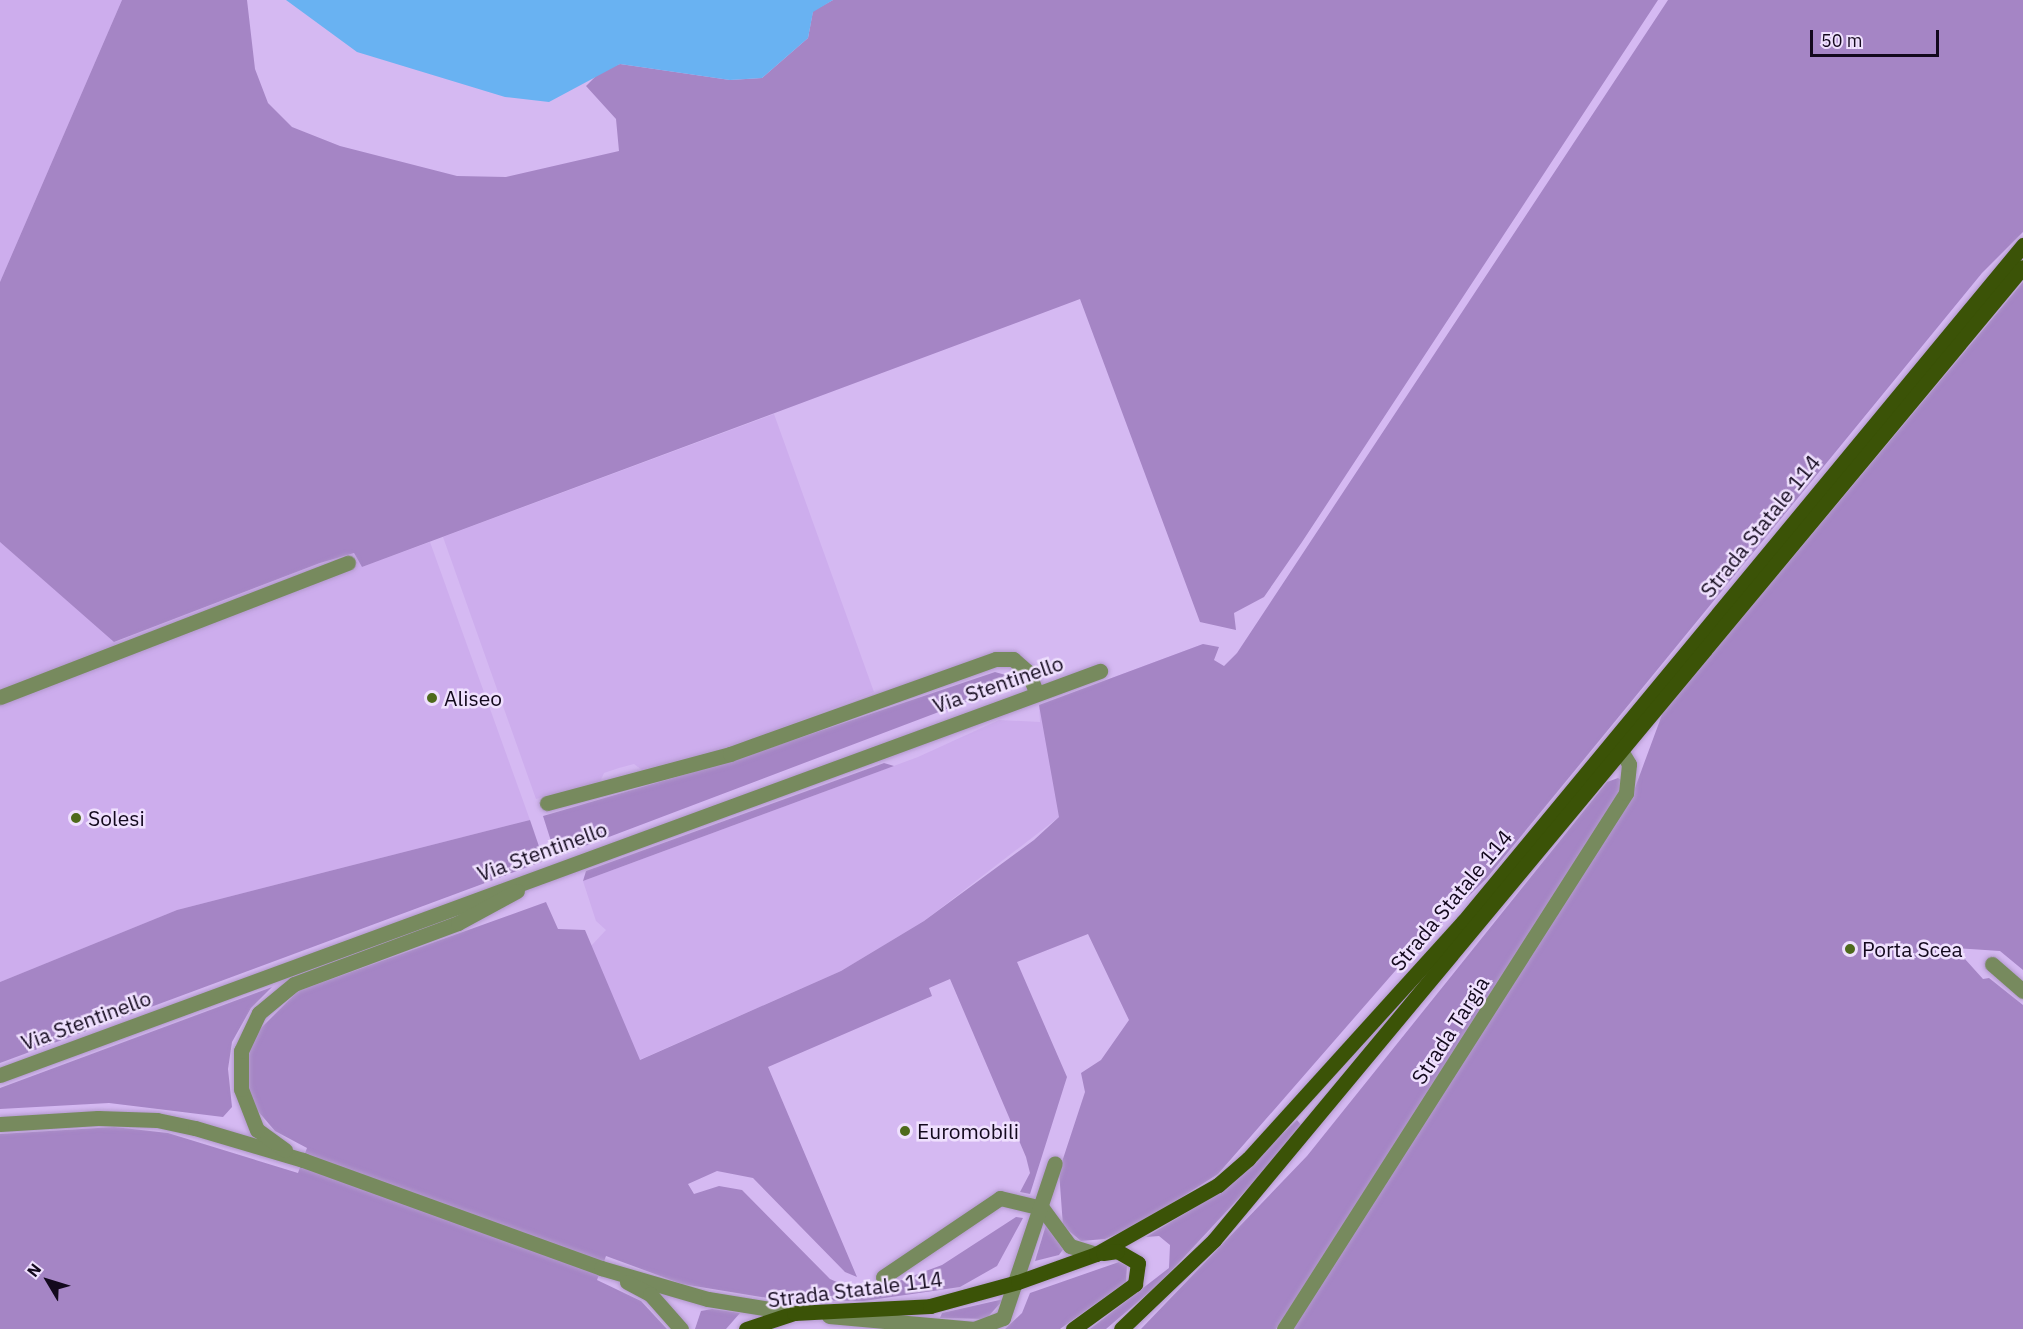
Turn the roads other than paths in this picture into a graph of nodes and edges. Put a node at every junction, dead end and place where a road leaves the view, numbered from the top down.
1 (2023, 245) edge
2 (2023, 267) edge
3 (348, 563) dead end
4 (1100, 671) dead end
5 (1036, 692) junction
6 (0, 697) edge
7 (1620, 749) junction
8 (547, 803) dead end
9 (559, 867) junction
10 (1992, 964) dead end
11 (2023, 991) edge
12 (0, 1075) edge
13 (0, 1124) edge
14 (303, 1160) junction
15 (1055, 1163) dead end
16 (1042, 1208) junction
17 (1096, 1254) junction
18 (601, 1268) junction
19 (883, 1277) dead end
20 (1018, 1282) junction
21 (802, 1313) junction
22 (681, 1329) edge
23 (746, 1329) edge
24 (1073, 1329) edge
25 (1121, 1329) edge
26 (1284, 1329) edge

1 - 17 main road, Strada Statale 114
2 - 7 main road, Strada Statale 114
3 - 6 street
4 - 5 street, Via Stentinello
5 - 8 street
5 - 9 street, Via Stentinello
7 - 25 main road, Strada Statale 114
7 - 26 street, Strada Targia
9 - 12 street, Via Stentinello
9 - 14 street
10 - 11 street
13 - 14 street
14 - 18 street
15 - 16 street
16 - 17 street
16 - 19 street
16 - 20 street
17 - 20 main road, Strada Statale 114
17 - 24 main road
18 - 21 street
18 - 22 street
20 - 21 main road, Strada Statale 114
20 - 21 street
21 - 23 main road, Strada Statale 114

